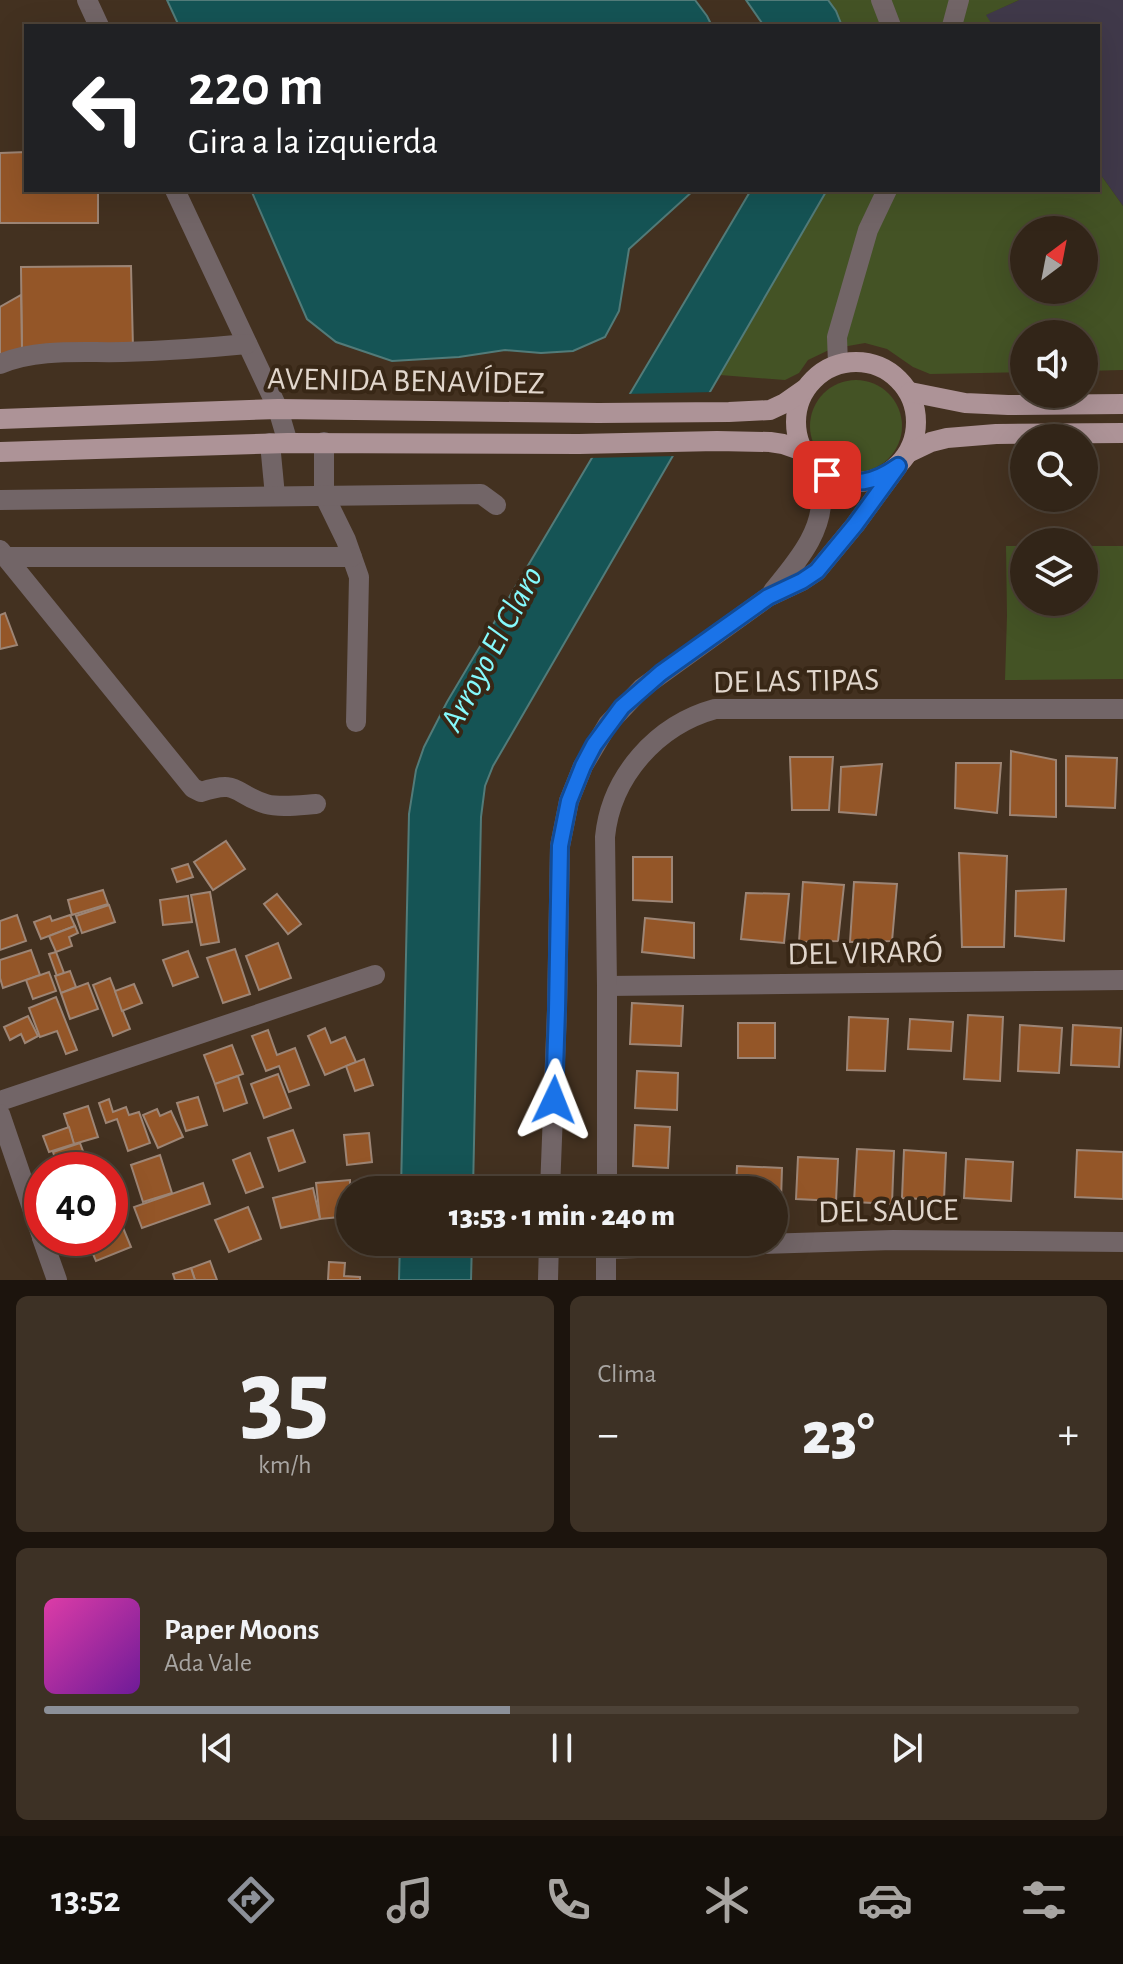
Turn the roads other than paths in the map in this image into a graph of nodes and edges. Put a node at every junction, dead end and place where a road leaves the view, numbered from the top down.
1 (87, 0) edge
2 (881, 0) edge
3 (943, 0) edge
4 (959, 0) edge
5 (98, 24) edge
6 (890, 24) edge
7 (949, 24) edge
8 (951, 24) edge
9 (176, 192) edge
10 (886, 192) edge
11 (247, 344) junction
12 (0, 364) edge
13 (838, 364) junction
14 (805, 389) junction
15 (910, 392) junction
16 (1123, 404) edge
17 (278, 409) junction
18 (0, 419) edge
19 (1123, 433) edge
20 (324, 442) junction
21 (279, 443) junction
22 (0, 452) edge
23 (807, 457) junction
24 (904, 459) junction
25 (324, 495) junction
26 (275, 496) junction
27 (0, 500) edge
28 (496, 505) dead end
29 (3, 554) edge
30 (352, 557) junction
31 (768, 597) junction
32 (1123, 709) edge
33 (356, 722) dead end
34 (316, 804) dead end
35 (375, 975) dead end
36 (1123, 980) edge
37 (607, 986) junction
38 (0, 1101) edge
39 (0, 1114) edge
40 (551, 1176) edge
41 (607, 1176) edge
42 (24, 1185) edge
43 (788, 1242) edge
44 (1123, 1242) edge
45 (48, 1256) edge
46 (549, 1256) edge
47 (606, 1256) edge
48 (57, 1280) edge
49 (548, 1280) edge
50 (606, 1280) edge

1 - 5 street
2 - 6 street
3 - 7 street
4 - 8 street
9 - 11 street
10 - 13 street
11 - 12 street
11 - 17 street
13 - 14 main road
13 - 15 main road
14 - 17 main road, AVENIDA BENAVÍDEZ
14 - 23 main road
15 - 16 main road
15 - 24 main road
17 - 18 main road, AVENIDA BENAVÍDEZ
17 - 21 street
19 - 24 main road
20 - 21 main road, AVENIDA BENAVÍDEZ
20 - 23 main road, AVENIDA BENAVÍDEZ
20 - 25 street
21 - 22 main road, AVENIDA BENAVÍDEZ
21 - 26 street
23 - 24 main road
23 - 31 street
24 - 31 street
25 - 26 street
25 - 28 street
25 - 30 street
26 - 27 street
29 - 30 street
29 - 34 street
30 - 33 street
31 - 40 street
32 - 37 street, DE LAS TIPAS
35 - 38 street
36 - 37 street, DEL VIRARÓ
37 - 41 street, DE LAS TIPAS
39 - 42 street
43 - 44 street, DEL SAUCE
45 - 48 street
46 - 49 street
47 - 50 street

